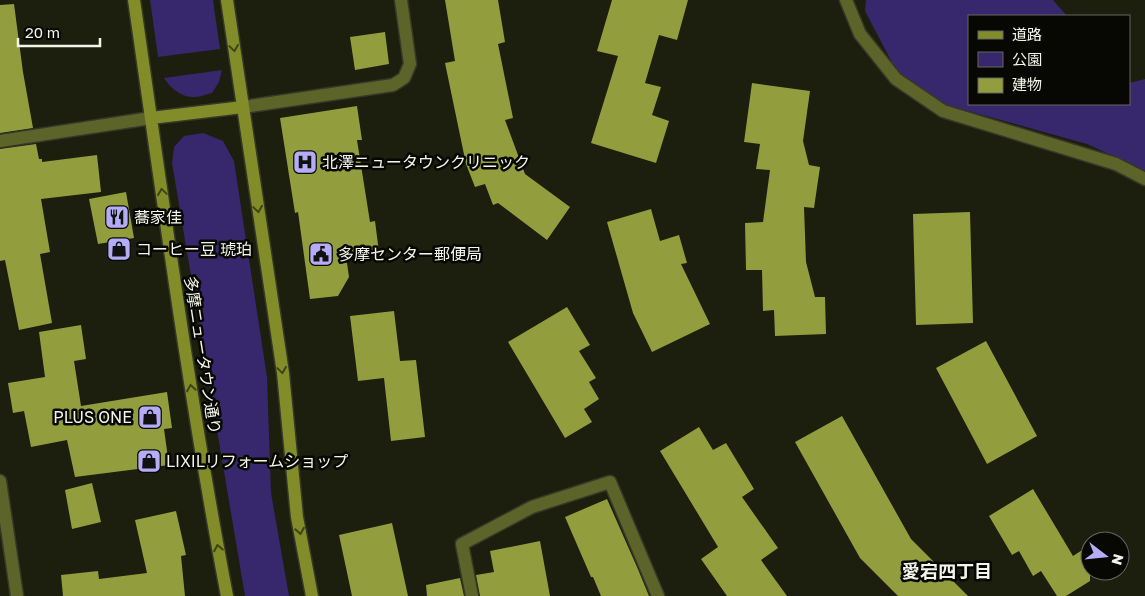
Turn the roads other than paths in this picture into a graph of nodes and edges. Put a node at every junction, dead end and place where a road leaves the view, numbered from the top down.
1 (134, 0) edge
2 (227, 0) edge
3 (401, 0) edge
4 (846, 0) edge
5 (243, 106) junction
6 (152, 118) junction
7 (0, 141) edge
8 (1145, 179) edge
9 (0, 481) edge
10 (17, 596) edge
11 (227, 596) edge
12 (312, 596) edge
13 (472, 596) edge
14 (658, 596) edge

1 - 6 main road, 多摩ニュータウン通り
2 -> 5 main road
3 - 5 street
4 - 8 street
5 - 6 main road
5 -> 12 main road
6 - 7 street
11 -> 6 main road, 多摩ニュータウン通り
9 - 10 street
13 - 14 street

